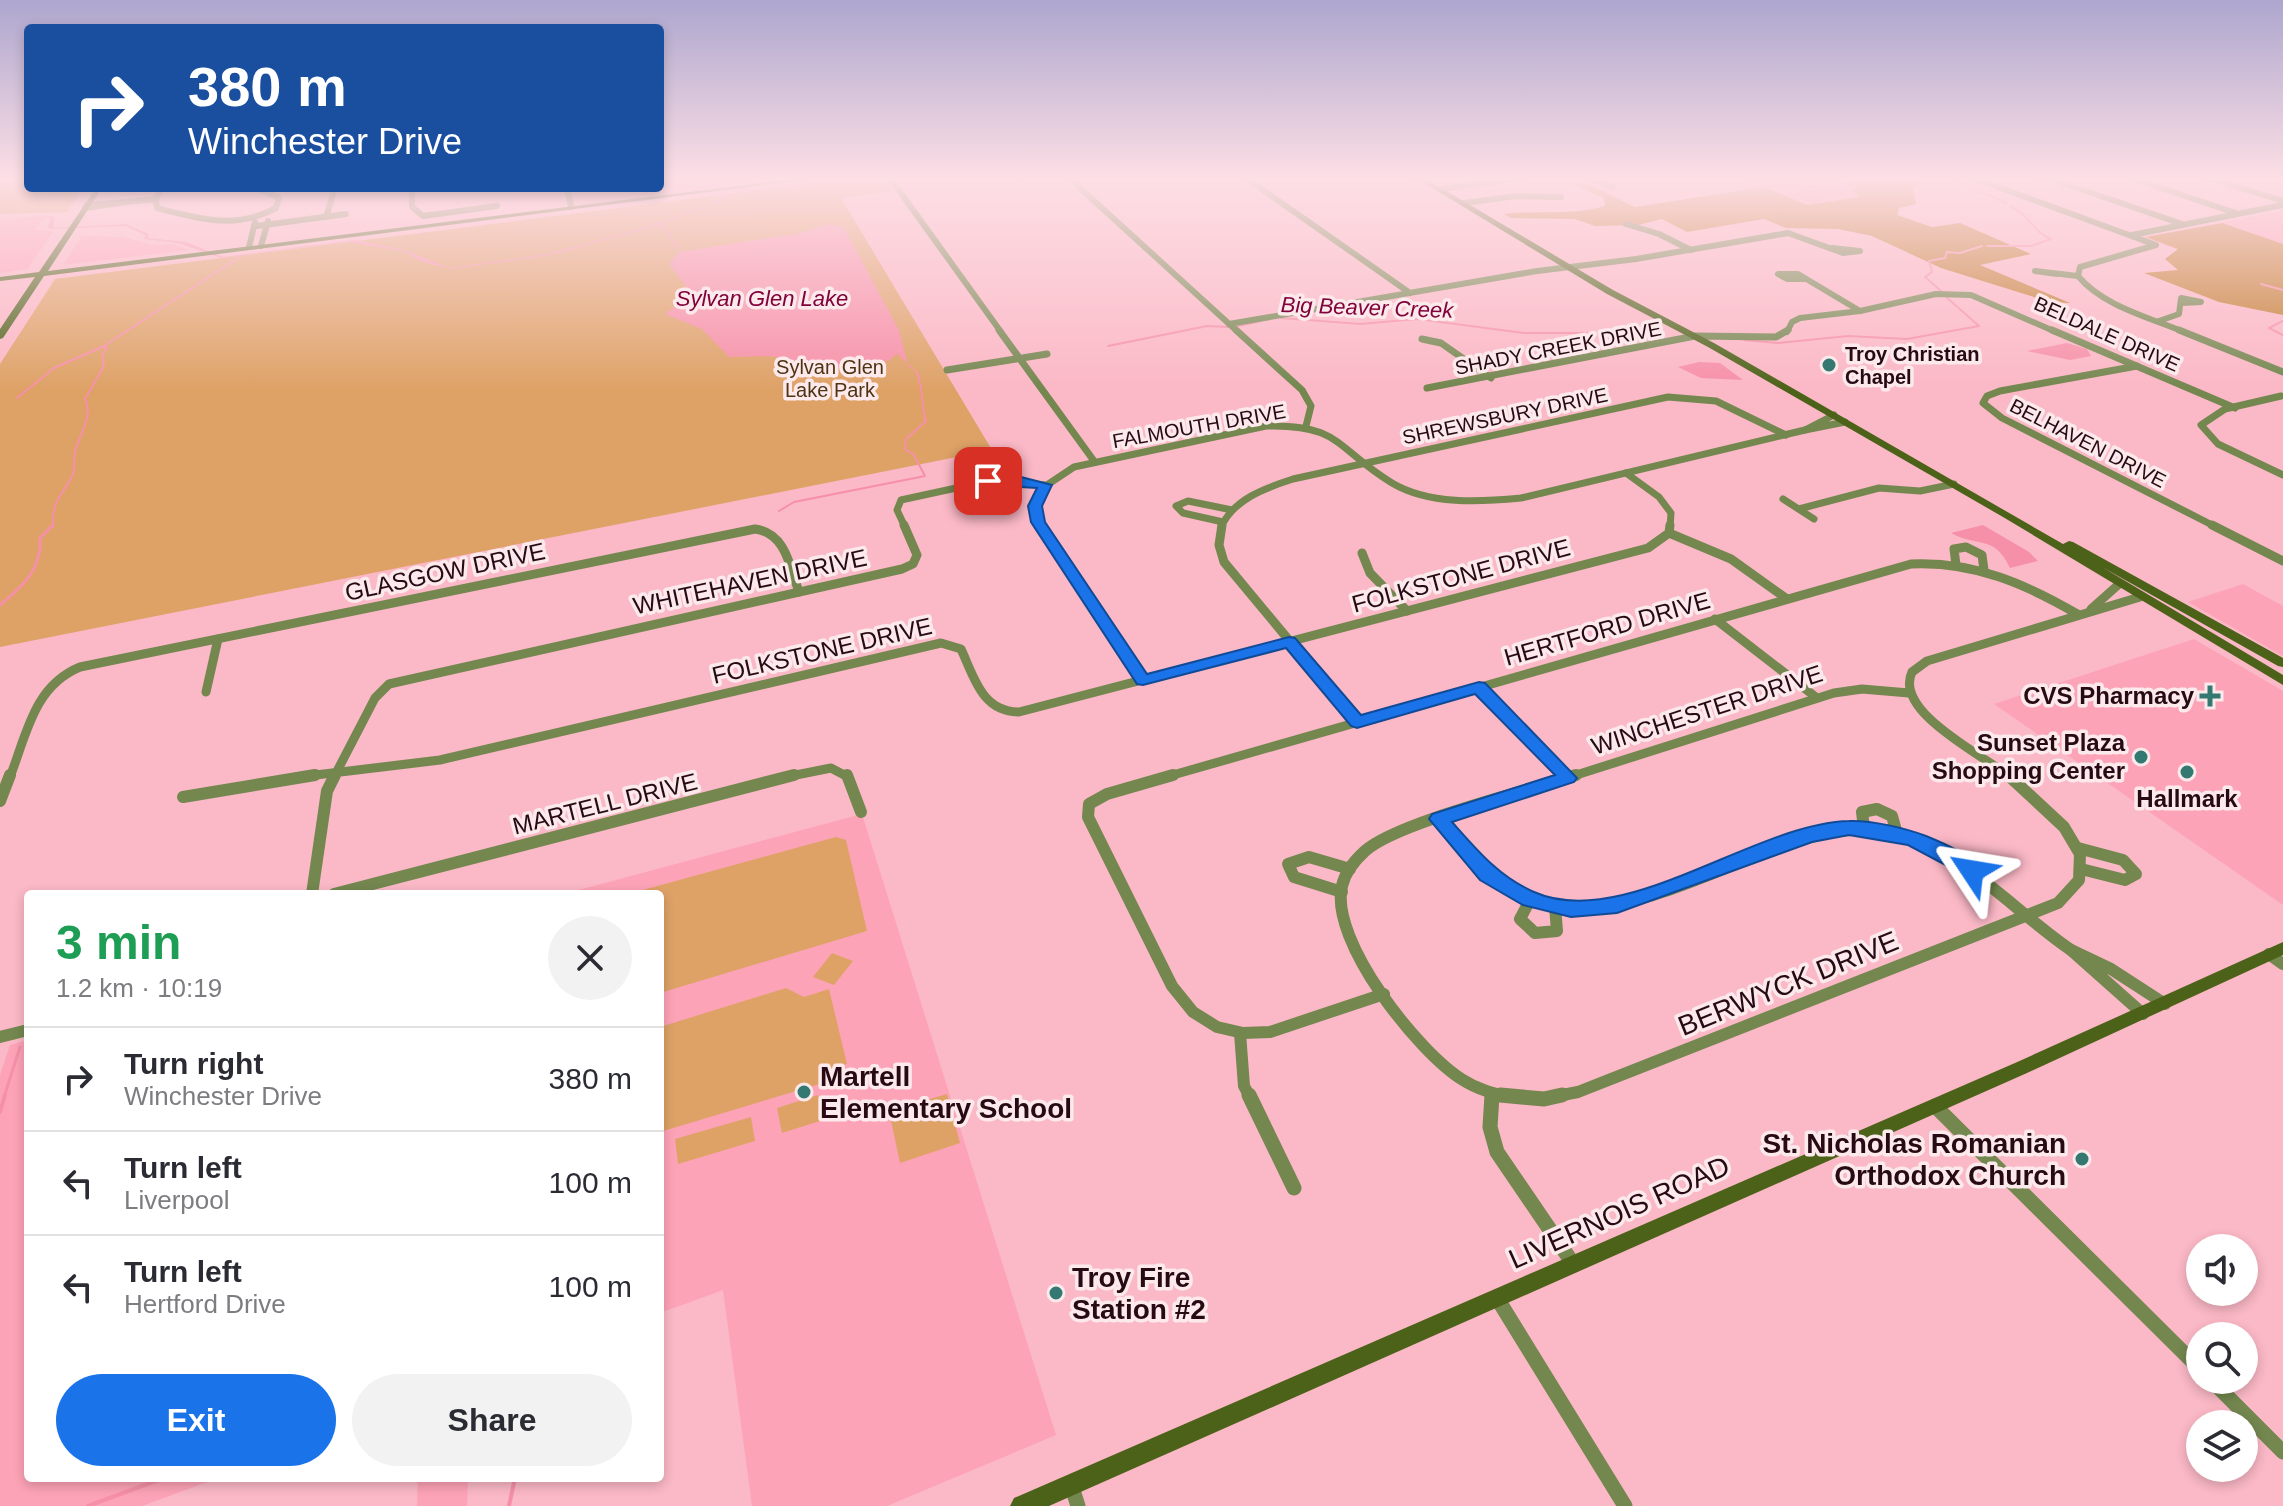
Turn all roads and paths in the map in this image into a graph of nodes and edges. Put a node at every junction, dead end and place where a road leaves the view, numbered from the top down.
1 (58, 248) edge
2 (239, 248) edge
3 (940, 248) edge
4 (1146, 248) edge
5 (1346, 248) edge
6 (1540, 248) edge
7 (1688, 248) edge
8 (1702, 248) edge
9 (2148, 248) edge
10 (1691, 250) junction
11 (1570, 266) junction
12 (41, 274) junction
13 (2057, 274) dead end
14 (2078, 276) junction
15 (0, 279) edge
16 (1806, 279) dead end
17 (1410, 293) junction
18 (1964, 294) joint
19 (2182, 303) dead end
20 (1860, 311) junction
21 (2159, 321) junction
22 (1229, 324) junction
23 (0, 336) edge
24 (1695, 336) junction
25 (1422, 339) dead end
26 (1047, 354) dead end
27 (1020, 359) junction
28 (2138, 365) junction
29 (947, 370) dead end
30 (2283, 372) edge
31 (1491, 378) junction
32 (1427, 388) dead end
33 (2281, 396) dead end
34 (2235, 408) junction
35 (1834, 415) junction
36 (1845, 422) junction
37 (1306, 426) junction
38 (1805, 430) junction
39 (1786, 435) junction
40 (1094, 461) junction
41 (1365, 463) junction
42 (1626, 473) junction
43 (2283, 475) edge
44 (1954, 484) junction
45 (1045, 485) junction
46 (1783, 499) dead end
47 (1799, 509) junction
48 (1232, 510) junction
49 (2007, 515) junction
50 (1814, 519) dead end
51 (1223, 522) junction
52 (1669, 533) junction
53 (1362, 553) dead end
54 (2283, 561) edge
55 (1956, 565) junction
56 (2086, 565) junction
57 (1984, 570) junction
58 (2118, 585) junction
59 (799, 592) junction
60 (2140, 597) junction
61 (1787, 599) junction
62 (2169, 599) junction
63 (1407, 611) junction
64 (2083, 614) junction
65 (1715, 619) junction
66 (2190, 626) junction
67 (218, 639) junction
68 (1289, 642) junction
69 (2283, 665) edge
70 (1143, 680) junction
71 (2283, 681) edge
72 (1479, 687) junction
73 (206, 692) dead end
74 (1909, 693) junction
75 (1817, 698) junction
76 (1357, 722) junction
77 (336, 773) junction
78 (1568, 778) junction
79 (183, 797) dead end
80 (0, 801) edge
81 (861, 812) dead end
82 (1439, 819) junction
83 (1864, 828) junction
84 (1897, 834) junction
85 (2078, 848) junction
86 (1350, 869) junction
87 (2081, 869) junction
88 (313, 890) edge
89 (349, 890) edge
90 (1342, 892) junction
91 (1530, 900) junction
92 (1555, 906) junction
93 (2025, 916) junction
94 (2071, 950) junction
95 (2278, 955) edge
96 (1384, 994) junction
97 (2165, 1004) junction
98 (2143, 1014) junction
99 (24, 1031) edge
100 (1240, 1033) junction
101 (0, 1037) edge
102 (1492, 1093) junction
103 (1935, 1106) junction
104 (1294, 1188) dead end
105 (1574, 1265) junction
106 (1497, 1298) junction
107 (2186, 1355) edge
108 (2225, 1394) edge
109 (2283, 1452) edge
110 (1075, 1495) edge
111 (1022, 1506) edge
112 (1625, 1506) edge

1 - 12 main road
2 - 12 main road
3 - 27 street
4 - 22 street
5 - 17 street
6 - 11 main road
7 - 10 street
8 - 10 street
9 - 14 street
10 - 11 street
11 - 17 street
11 - 24 main road
12 - 15 main road
12 - 23 main road
13 - 14 street
14 - 21 street
16 - 20 street
17 - 22 street
18 - 20 street, SHADY CREEK DRIVE
18 - 28 street, BELDALE DRIVE
19 - 21 street
20 - 24 street, SHADY CREEK DRIVE
21 - 30 street
22 - 37 street
24 - 31 street, SHADY CREEK DRIVE
24 - 35 main road
25 - 31 street
26 - 27 street
27 - 29 street
27 - 40 street
28 - 34 street, BELDALE DRIVE
28 - 54 street, BELHAVEN DRIVE
31 - 32 street, SHADY CREEK DRIVE
33 - 34 street
34 - 43 street
35 - 36 main road
35 - 38 street, FALMOUTH DRIVE
36 - 38 street, FALMOUTH DRIVE
36 - 44 main road
37 - 40 street, FALMOUTH DRIVE
37 - 41 street, FALMOUTH DRIVE
38 - 39 street, FALMOUTH DRIVE
39 - 41 street, SHREWSBURY DRIVE
39 - 42 street, FALMOUTH DRIVE
40 - 45 street, FALMOUTH DRIVE
41 - 42 street, FALMOUTH DRIVE
41 - 48 street, SHREWSBURY DRIVE
42 - 52 street
44 - 47 street
44 - 49 main road
45 - 59 street, WHITEHAVEN DRIVE
45 - 70 street
46 - 47 street
47 - 50 street
48 - 51 street, SHREWSBURY DRIVE
48 - 51 street
49 - 56 main road
49 - 62 main road
51 - 68 street
52 - 61 street
52 - 63 street, FOLKSTONE DRIVE
53 - 63 street
55 - 57 street, HERTFORD DRIVE
55 - 57 street, HERTFORD DRIVE
55 - 61 street, HERTFORD DRIVE
56 - 58 main road
56 - 62 main road
57 - 64 street, HERTFORD DRIVE
58 - 60 main road
58 - 64 street
59 - 67 street, GLASGOW DRIVE
59 - 77 street, WHITEHAVEN DRIVE
60 - 64 street
60 - 66 main road
61 - 65 street, HERTFORD DRIVE
62 - 69 main road
63 - 68 street, FOLKSTONE DRIVE
64 - 74 street
65 - 72 street, HERTFORD DRIVE
65 - 75 street
66 - 69 main road
66 - 71 main road
67 - 73 street
67 - 80 street, GLASGOW DRIVE
68 - 70 street, FOLKSTONE DRIVE
68 - 76 street
70 - 77 street, FOLKSTONE DRIVE
72 - 76 street, HERTFORD DRIVE
72 - 78 street
74 - 75 street, WINCHESTER DRIVE
74 - 85 street
75 - 78 street, WINCHESTER DRIVE
76 - 100 street, HERTFORD DRIVE
77 - 79 street, FOLKSTONE DRIVE
77 - 88 street
78 - 82 street, WINCHESTER DRIVE
81 - 89 street, MARTELL DRIVE
82 - 86 street, WINCHESTER DRIVE
82 - 91 street
83 - 84 street
83 - 84 street
83 - 92 street
84 - 93 street
85 - 87 street
85 - 87 street
86 - 90 street, WINCHESTER DRIVE
86 - 90 street
87 - 93 street, BERWYCK DRIVE
90 - 96 street, WINCHESTER DRIVE
91 - 92 street
91 - 92 street
93 - 94 street
93 - 102 street, BERWYCK DRIVE
94 - 97 street
94 - 98 street
95 - 97 main road, LIVERNOIS ROAD
96 - 100 street
96 - 102 street, WINCHESTER DRIVE
97 - 98 main road, LIVERNOIS ROAD
98 - 103 main road, LIVERNOIS ROAD
99 - 101 street
100 - 104 street
102 - 105 street
103 - 105 main road, LIVERNOIS ROAD
103 - 107 street
105 - 106 main road, LIVERNOIS ROAD
106 - 110 main road, LIVERNOIS ROAD
106 - 112 street
108 - 109 street
110 - 111 main road, LIVERNOIS ROAD

